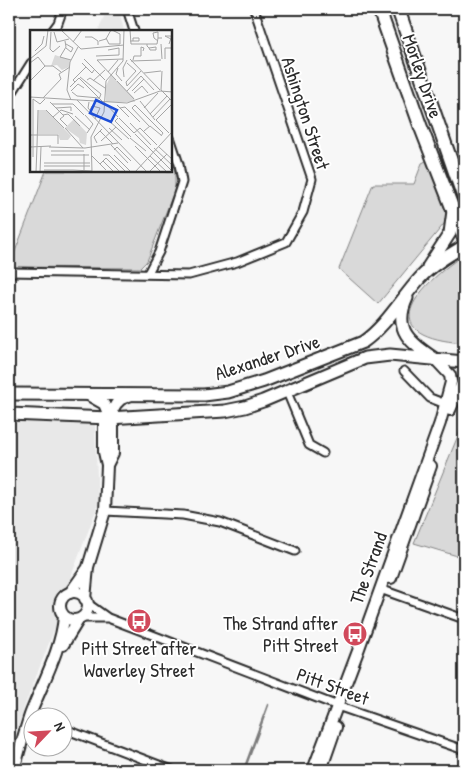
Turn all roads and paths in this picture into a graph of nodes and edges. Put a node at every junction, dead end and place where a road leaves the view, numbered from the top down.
1 (63, 9) edge
2 (127, 9) edge
3 (254, 9) edge
4 (379, 9) edge
5 (398, 9) edge
6 (53, 30) edge
7 (134, 30) edge
8 (30, 65) edge
9 (9, 98) edge
10 (172, 143) edge
11 (464, 198) edge
12 (453, 211) junction
13 (464, 238) edge
14 (464, 246) edge
15 (9, 272) edge
16 (148, 273) junction
17 (421, 277) junction
18 (413, 287) junction
19 (436, 360) junction
20 (464, 362) edge
21 (404, 371) dead end
22 (464, 380) edge
23 (286, 392) junction
24 (9, 394) edge
25 (88, 395) junction
26 (132, 395) junction
27 (448, 406) junction
28 (9, 414) edge
29 (109, 418) junction
30 (323, 453) dead end
31 (105, 511) junction
32 (295, 551) dead end
33 (88, 567) junction
34 (383, 590) junction
35 (70, 593) junction
36 (86, 601) junction
37 (64, 616) junction
38 (80, 618) junction
39 (108, 618) junction
40 (464, 619) edge
41 (53, 663) junction
42 (37, 706) edge
43 (340, 707) junction
44 (72, 732) edge
45 (22, 743) edge
46 (464, 750) edge
47 (22, 756) edge
48 (14, 769) edge
49 (172, 770) edge
50 (313, 770) edge
51 (321, 770) edge

1 - 6 street
2 - 7 street
3 - 16 street, Ashington Street
4 - 12 highway, Morley Drive
5 - 11 highway, Morley Drive
8 - 9 street
10 - 16 street
12 - 13 highway, Morley Drive
12 - 17 main road
14 - 17 main road, Alexander Drive
15 - 16 street, Ashington Street
17 - 18 main road, Alexander Drive
18 - 19 main road
18 - 26 main road, Alexander Drive
19 - 20 main road, Alexander Drive
19 - 23 main road, Alexander Drive
19 - 27 street, The Strand
21 - 27 street
22 - 27 street, The Strand
23 - 29 main road, Alexander Drive
23 - 30 street
24 - 25 main road, Alexander Drive
25 - 26 main road, Alexander Drive
25 - 29 street
26 - 29 street
27 - 34 street, The Strand
28 - 29 main road, Alexander Drive
29 - 31 street
31 - 32 street
31 - 33 street
33 - 35 street
33 - 36 street
34 - 40 street
34 - 43 street, The Strand
35 - 36 street
35 - 37 street
36 - 38 street
36 - 39 street, Pitt Street
37 - 38 street
37 - 41 street
38 - 39 street, Pitt Street
38 - 41 street
39 - 43 street, Pitt Street
41 - 42 street
43 - 46 street, Pitt Street
43 - 50 street, The Strand
43 - 51 street, The Strand
44 - 49 street
45 - 48 street
47 - 48 street

